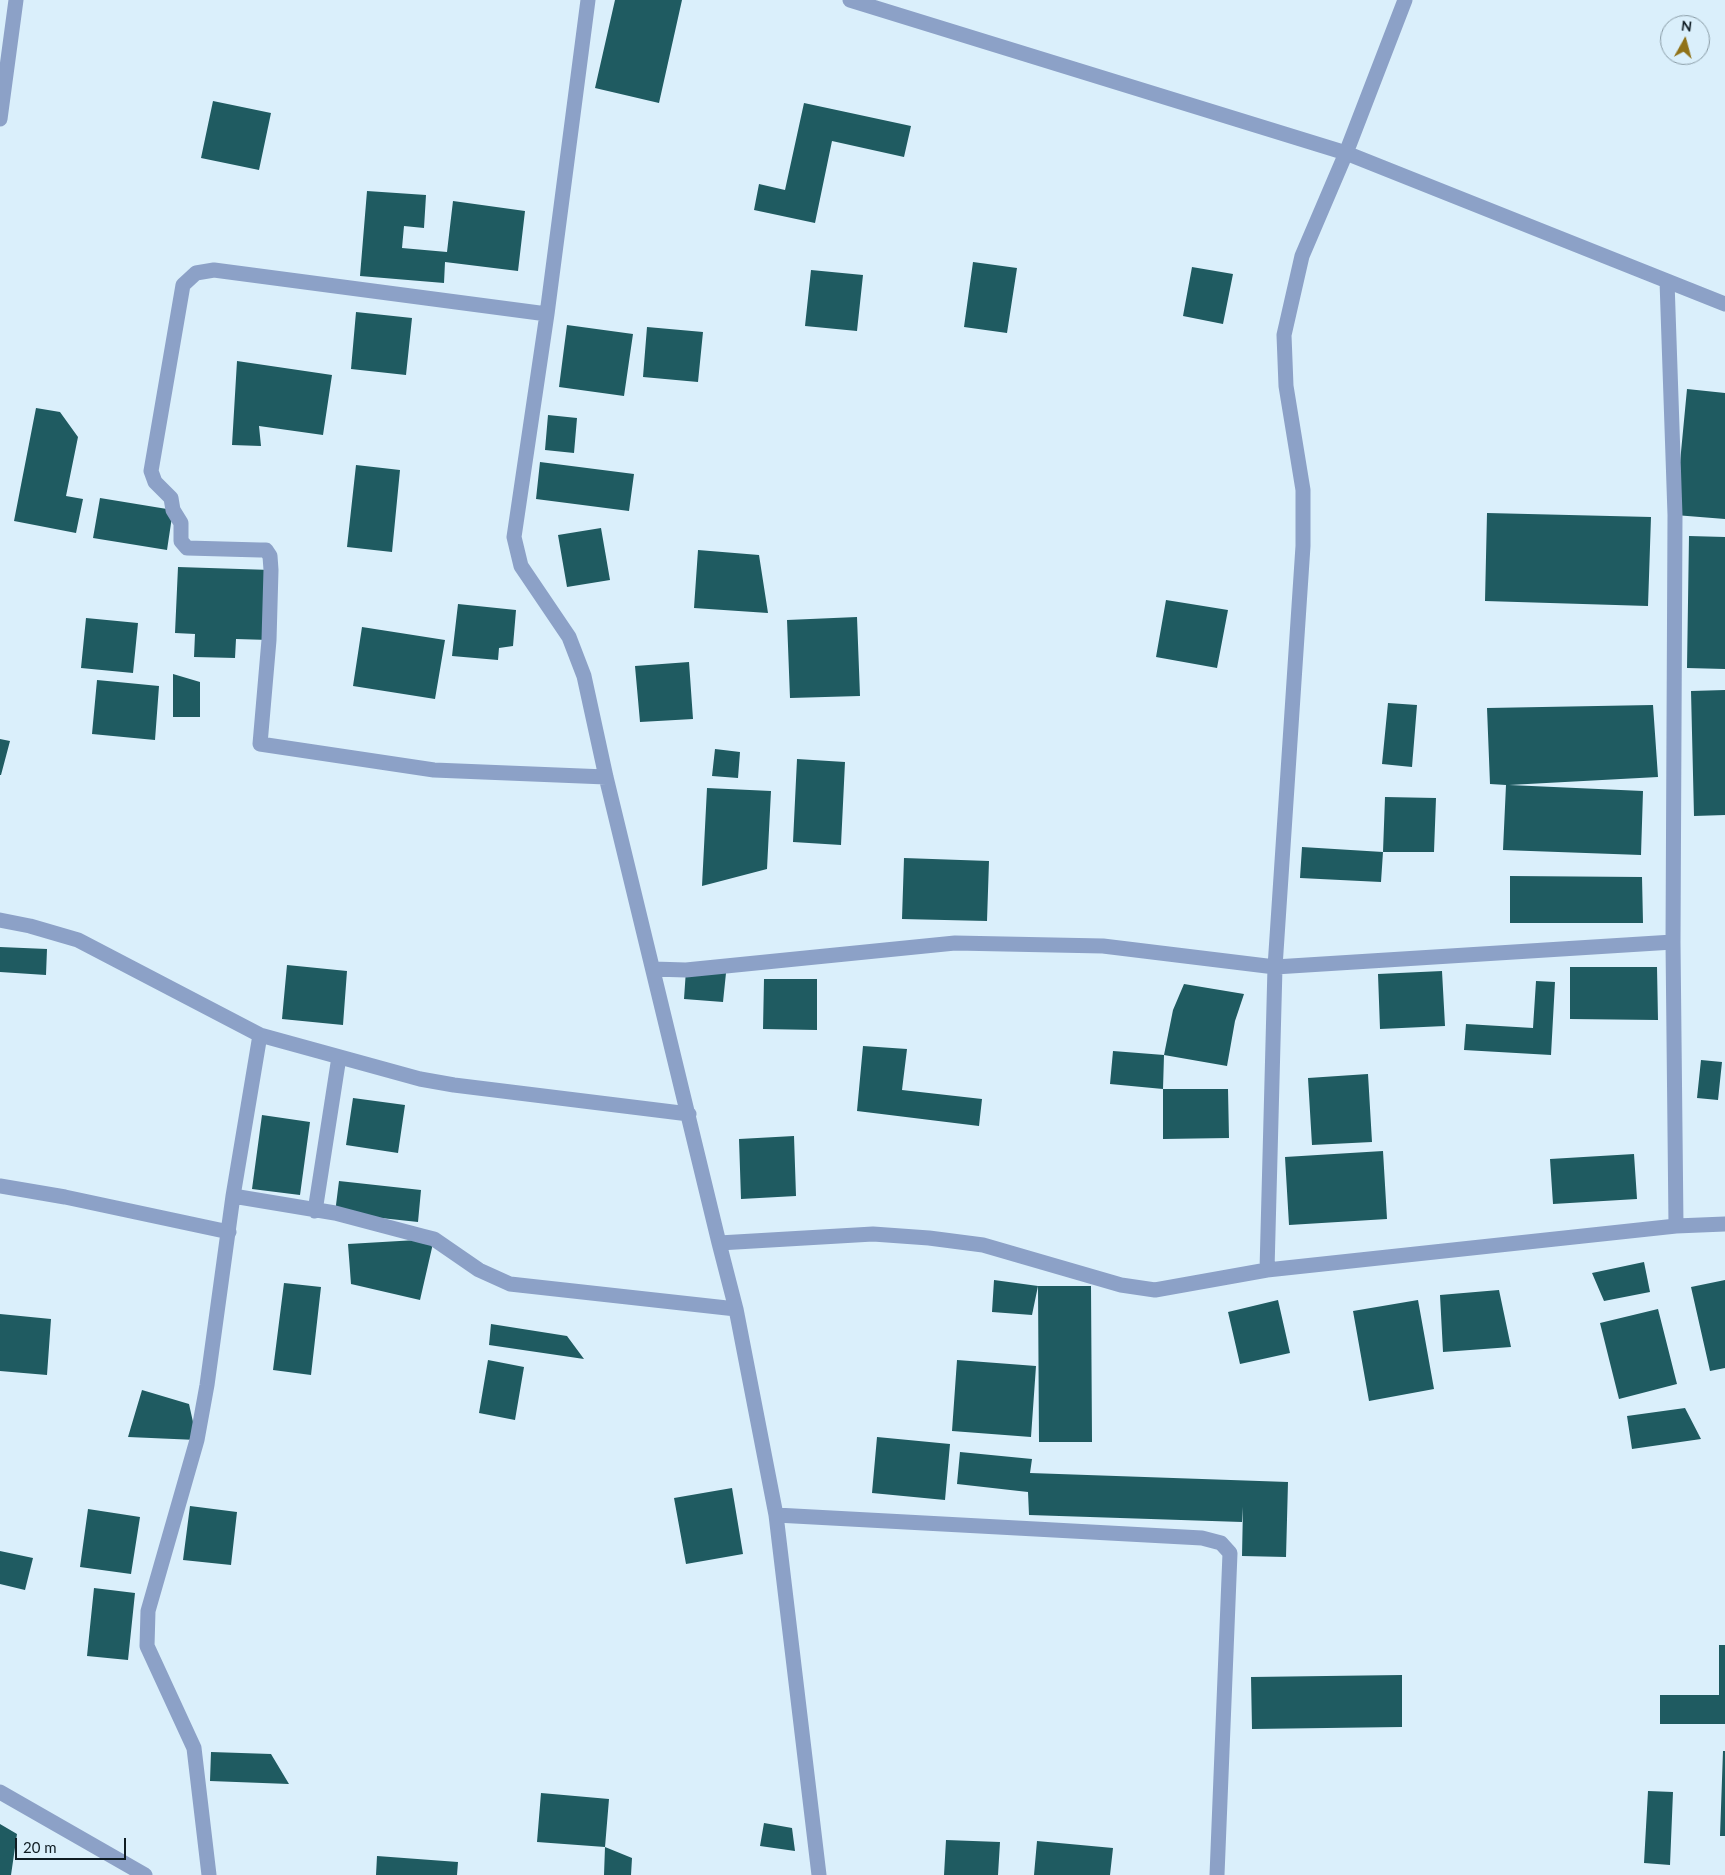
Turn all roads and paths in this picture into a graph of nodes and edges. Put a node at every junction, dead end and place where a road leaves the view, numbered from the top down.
1 (16, 0) edge
2 (588, 0) edge
3 (850, 0) edge
4 (1404, 0) edge
5 (0, 119) edge
6 (1346, 153) junction
7 (1667, 281) junction
8 (1725, 304) edge
9 (547, 314) junction
10 (606, 777) junction
11 (0, 920) edge
12 (1673, 942) junction
13 (1275, 967) junction
14 (653, 969) junction
15 (260, 1035) junction
16 (339, 1057) junction
17 (688, 1114) junction
18 (0, 1186) edge
19 (233, 1196) junction
20 (316, 1211) junction
21 (1725, 1224) edge
22 (1676, 1226) junction
23 (229, 1232) junction
24 (719, 1243) junction
25 (1267, 1270) junction
26 (736, 1309) junction
27 (776, 1515) junction
28 (0, 1792) edge
29 (145, 1875) edge
30 (209, 1875) edge
31 (819, 1875) edge
32 (1218, 1875) edge

1 - 5 street
2 - 9 street
3 - 6 street
4 - 6 street
6 - 7 street
6 - 13 street
7 - 8 street
7 - 12 street
9 - 10 street
9 - 10 street
10 - 14 street
11 - 15 street
12 - 13 street
12 - 22 street
13 - 14 street
13 - 25 street
14 - 17 street
15 - 16 street
15 - 19 street
16 - 17 street
16 - 20 street
17 - 24 street
18 - 23 street
19 - 20 street
19 - 23 street
20 - 26 street
21 - 22 street
22 - 25 street
23 - 30 street
24 - 25 street
24 - 26 street
26 - 27 street
27 - 31 street
27 - 32 street
28 - 29 street

